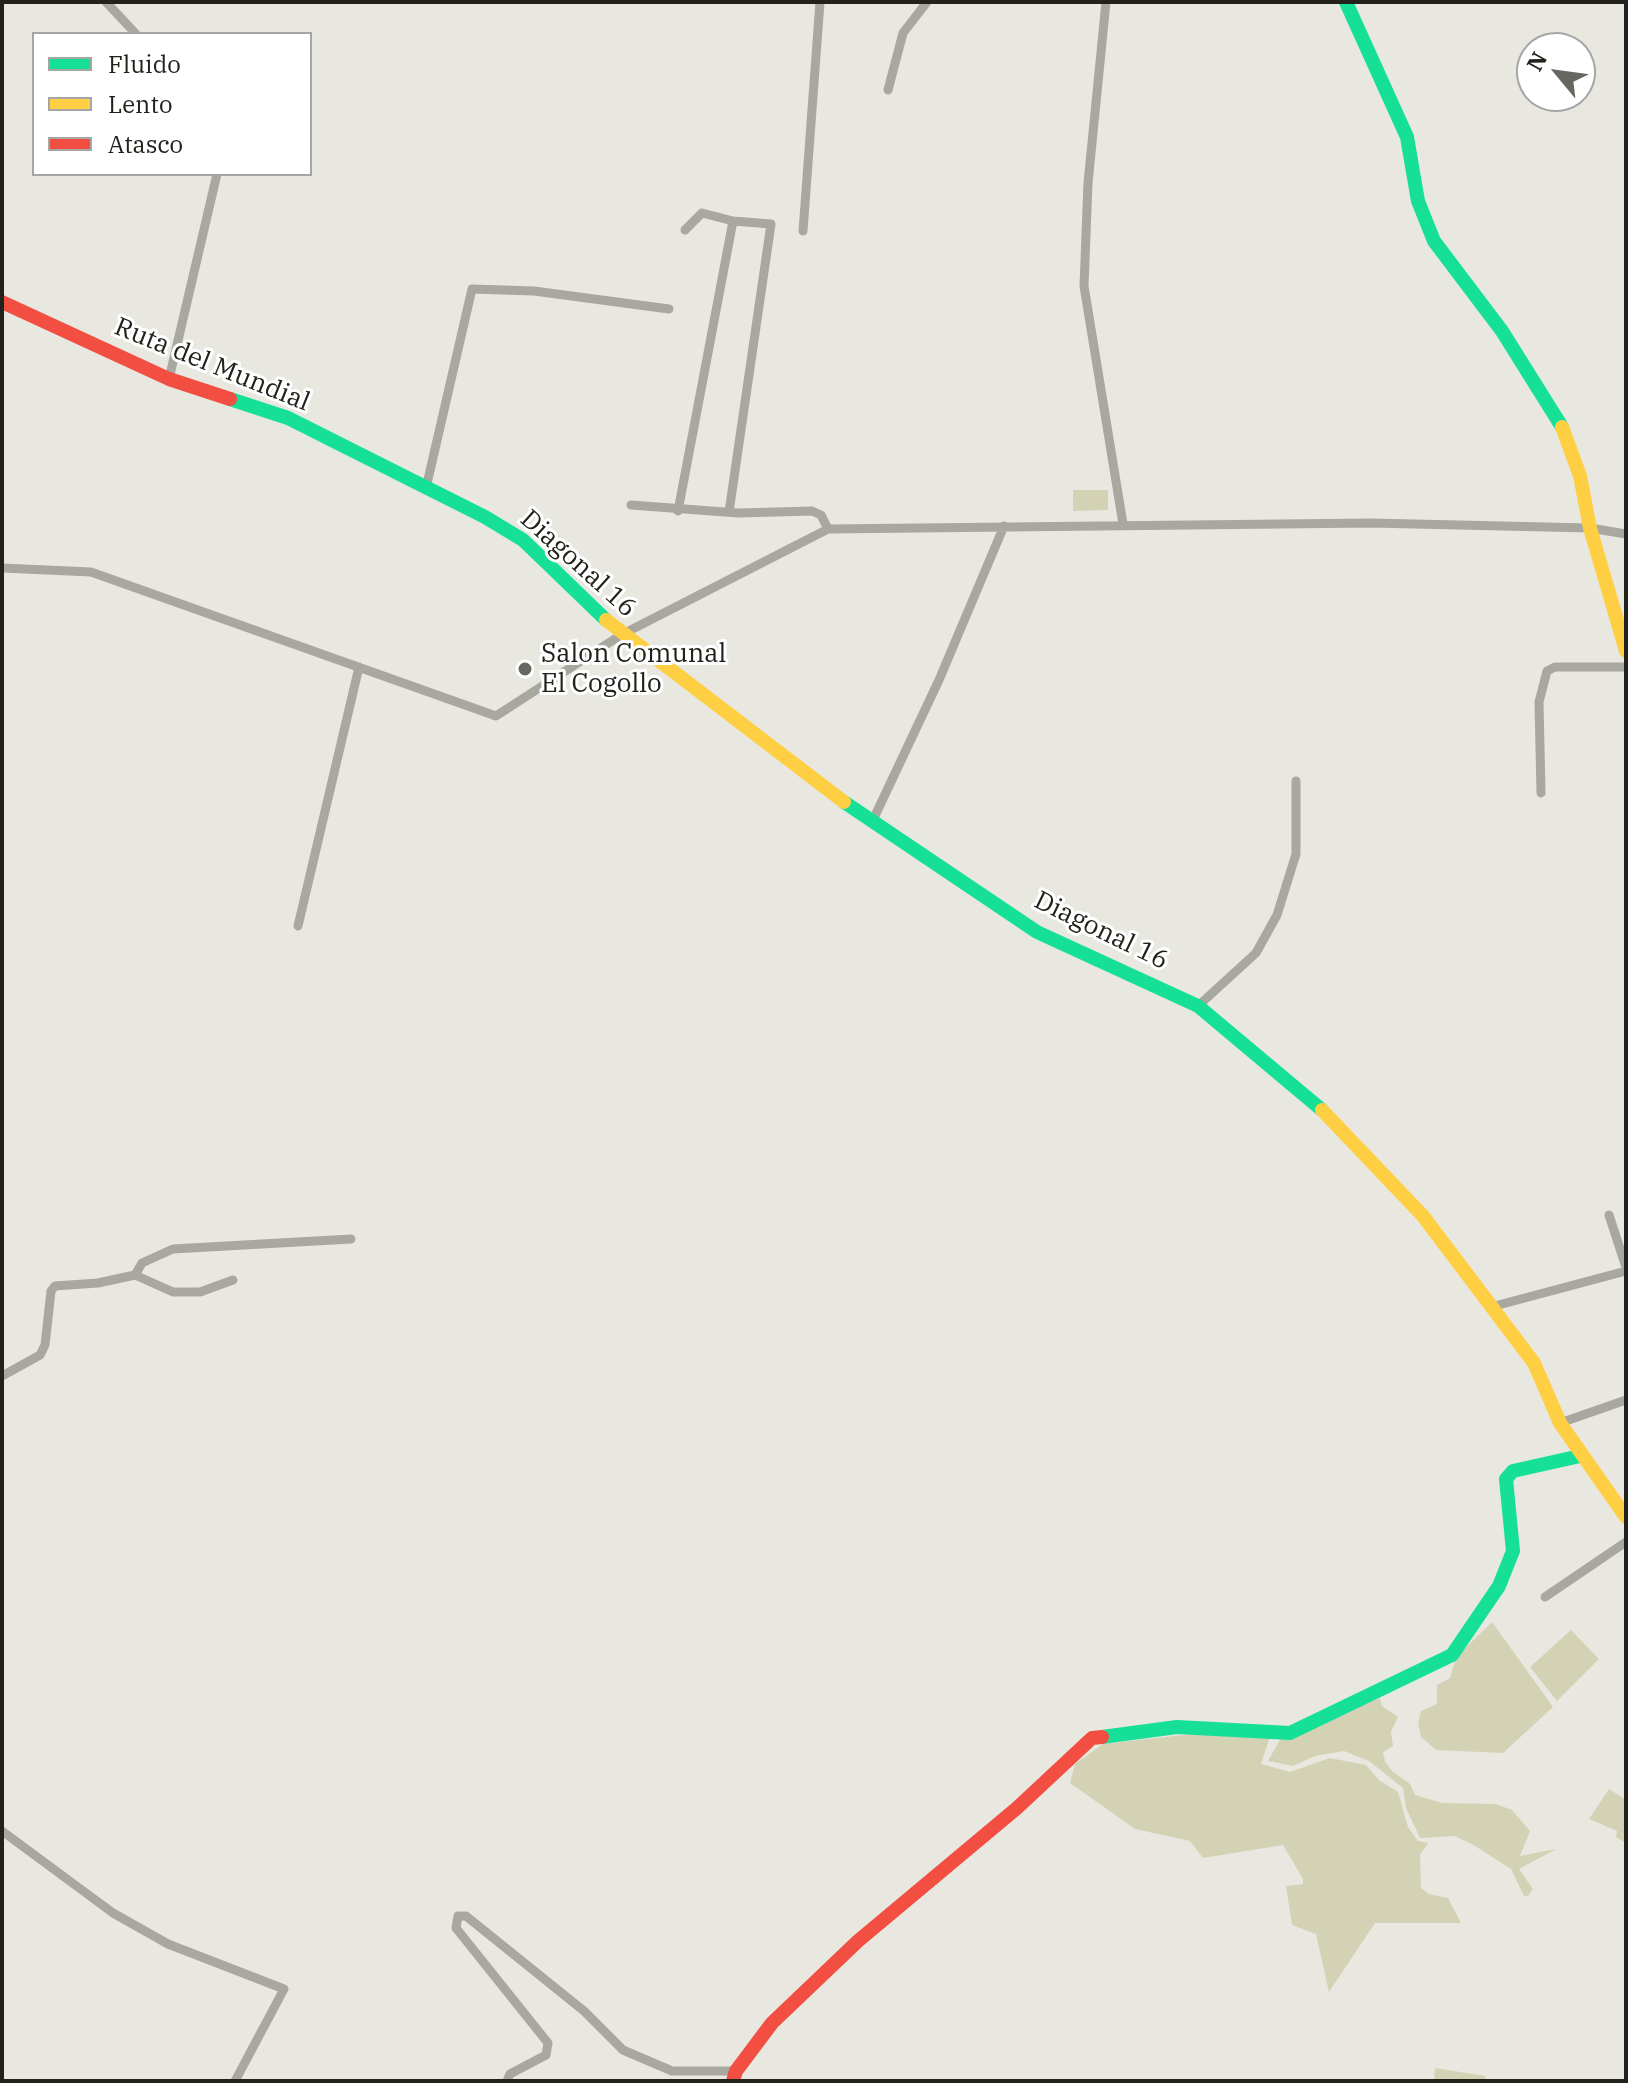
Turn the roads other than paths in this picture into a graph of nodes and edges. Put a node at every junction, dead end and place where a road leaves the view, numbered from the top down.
1 (106, 2) edge
2 (820, 2) edge
3 (927, 2) edge
4 (1106, 2) edge
5 (1346, 2) edge
6 (134, 32) edge
7 (888, 90) dead end
8 (217, 176) edge
9 (733, 221) junction
10 (685, 230) dead end
11 (803, 231) dead end
12 (2, 302) edge
13 (669, 309) dead end
14 (169, 379) junction
15 (403, 476) joint
16 (426, 488) junction
17 (631, 505) dead end
18 (678, 511) junction
19 (729, 512) junction
20 (1123, 524) junction
21 (1004, 526) junction
22 (1590, 528) junction
23 (828, 529) junction
24 (1626, 534) edge
25 (2, 568) edge
26 (621, 635) junction
27 (1626, 651) edge
28 (359, 667) junction
29 (1626, 667) edge
30 (1296, 781) dead end
31 (1541, 793) dead end
32 (873, 820) junction
33 (298, 926) dead end
34 (1198, 1006) junction
35 (1609, 1215) dead end
36 (351, 1239) dead end
37 (1626, 1269) edge
38 (135, 1275) junction
39 (233, 1280) dead end
40 (1491, 1307) junction
41 (2, 1376) edge
42 (1626, 1400) edge
43 (1560, 1423) junction
44 (1580, 1456) junction
45 (1626, 1517) edge
46 (1626, 1542) edge
47 (1545, 1597) dead end
48 (2, 1831) edge
49 (735, 2076) edge
50 (235, 2081) edge
51 (507, 2081) edge

1 - 6 street
2 - 11 street
3 - 7 street
4 - 20 street
5 - 22 street
8 - 14 street
9 - 10 street
9 - 18 street
9 - 19 street
12 - 14 street, Ruta del Mundial
13 - 16 street
14 - 15 street, Ruta del Mundial
15 - 16 street, Diagonal 16
16 - 26 street, Diagonal 16
17 - 18 street
18 - 19 street
19 - 23 street
20 - 21 street
20 - 22 street
21 - 23 street
21 - 32 street
22 - 24 street
22 - 27 street
23 - 26 street
25 - 28 street
26 - 28 street
26 - 32 street, Diagonal 16
28 - 33 street
29 - 31 street
30 - 34 street
32 - 34 street, Diagonal 16
34 - 40 street, Diagonal 16
35 - 37 street
36 - 38 street
37 - 40 street
38 - 39 street
38 - 41 street
40 - 43 street, Diagonal 16
42 - 43 street
43 - 44 street, Diagonal 16
44 - 45 street, Diagonal 16
44 - 49 street
46 - 47 street
48 - 50 street
49 - 51 street

